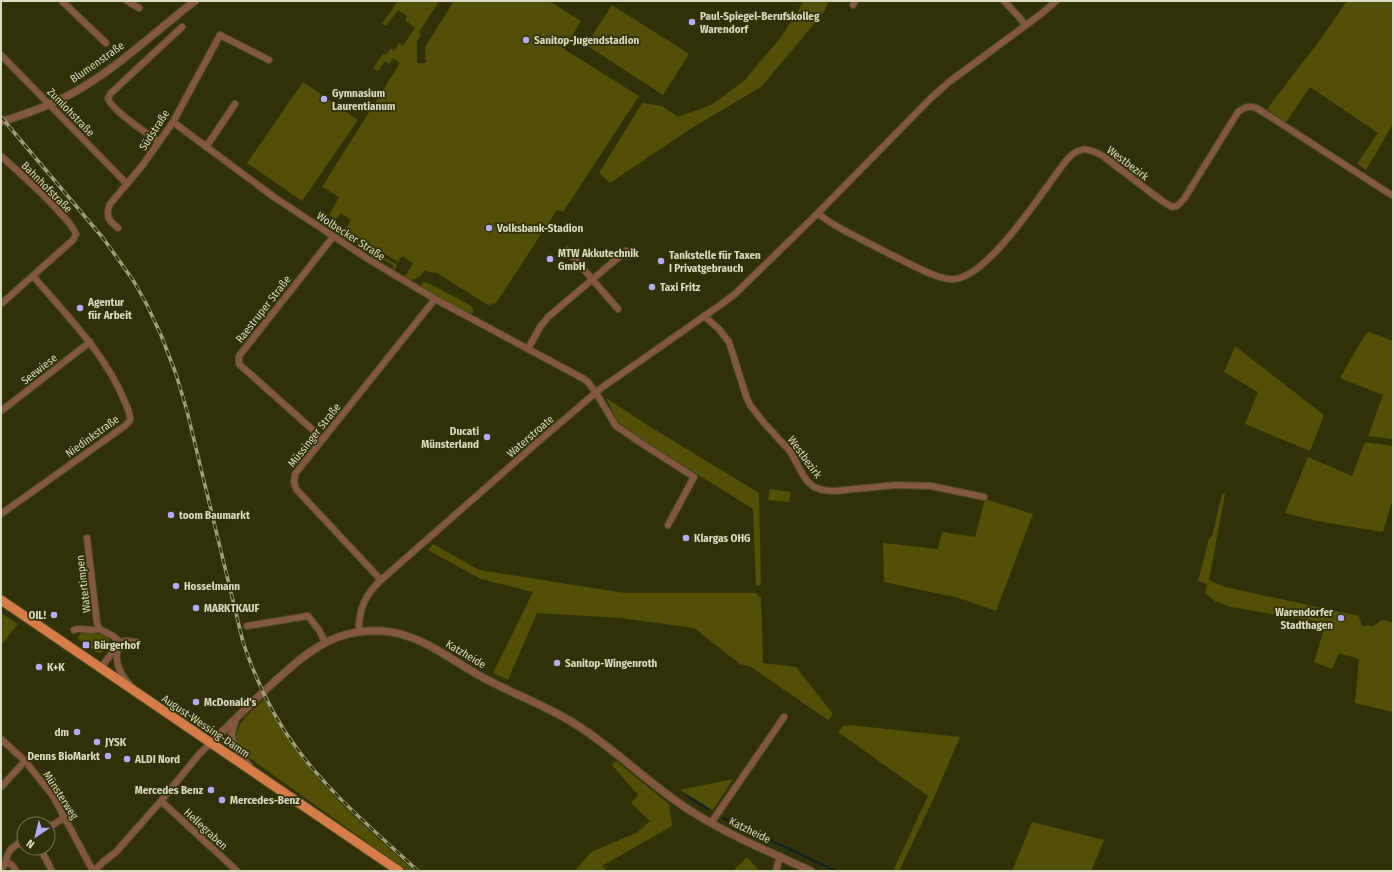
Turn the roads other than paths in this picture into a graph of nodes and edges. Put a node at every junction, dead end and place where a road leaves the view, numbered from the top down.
1 (62, 1) edge
2 (127, 1) edge
3 (195, 1) edge
4 (1004, 1) edge
5 (1056, 1) edge
6 (139, 8) dead end
7 (1025, 25) junction
8 (182, 27) dead end
9 (106, 43) dead end
10 (1, 55) edge
11 (269, 60) dead end
12 (234, 104) dead end
13 (50, 105) junction
14 (1, 122) edge
15 (173, 122) junction
16 (159, 142) junction
17 (206, 147) junction
18 (1, 156) edge
19 (127, 184) junction
20 (1393, 196) edge
21 (818, 213) junction
22 (118, 228) dead end
23 (333, 237) junction
24 (567, 250) dead end
25 (626, 251) dead end
26 (33, 276) junction
27 (593, 279) junction
28 (435, 299) junction
29 (1, 304) edge
30 (618, 309) dead end
31 (704, 316) junction
32 (90, 342) junction
33 (528, 349) junction
34 (596, 393) junction
35 (1, 411) edge
36 (323, 439) junction
37 (984, 498) dead end
38 (1, 514) edge
39 (668, 525) dead end
40 (87, 538) dead end
41 (381, 580) junction
42 (1, 600) edge
43 (247, 626) dead end
44 (99, 628) junction
45 (74, 630) dead end
46 (359, 632) junction
47 (120, 642) junction
48 (137, 642) dead end
49 (325, 642) junction
50 (101, 668) junction
51 (142, 696) junction
52 (784, 717) dead end
53 (236, 718) junction
54 (1, 739) edge
55 (210, 743) junction
56 (25, 761) junction
57 (255, 774) junction
58 (1, 787) edge
59 (161, 802) junction
60 (65, 817) junction
61 (56, 823) edge
62 (711, 823) junction
63 (16, 845) edge
64 (44, 856) edge
65 (780, 856) junction
66 (6, 862) junction
67 (1, 868) edge
68 (16, 871) edge
69 (52, 871) edge
70 (94, 871) edge
71 (237, 871) edge
72 (399, 871) edge
73 (776, 871) edge
74 (812, 871) edge

1 - 9 street
2 - 6 street
3 - 13 street, Blumenstraße
4 - 7 street
5 - 7 street
7 - 21 street
8 - 16 street
10 - 13 street, Zumlohstraße
11 - 15 street, Südstraße
12 - 17 street
13 - 14 street, Blumenstraße
13 - 19 street, Zumlohstraße
15 - 16 street, Südstraße
15 - 17 street, Wolbecker Straße
16 - 19 street, Südstraße
17 - 23 street, Wolbecker Straße
18 - 26 street, Bahnhofstraße
19 - 22 street, Südstraße
20 - 21 street, Westbezirk
21 - 31 street
23 - 28 street, Wolbecker Straße
23 - 36 street, Raestruper Straße
24 - 27 street
25 - 27 street
26 - 29 street
26 - 32 street, Niedinkstraße
27 - 30 street
27 - 33 street
28 - 33 street, Wolbecker Straße
28 - 36 street, Müssinger Straße
31 - 34 street
31 - 37 street, Westbezirk
32 - 35 street, Seewiese
32 - 38 street, Niedinkstraße
33 - 34 street, Wolbecker Straße
34 - 39 street
34 - 41 street, Waterstroate
36 - 41 street, Müssinger Straße
40 - 44 street, Watertimpen
41 - 46 street, Waterstroate
42 - 50 main road, August-Wessing-Damm
43 - 49 street
44 - 45 street, Watertimpen
44 - 47 street
46 - 49 street, Katzheide
46 - 62 street, Katzheide
47 - 48 street
47 - 50 street
47 - 51 street
49 - 53 street, Katzheide
50 - 51 main road, August-Wessing-Damm
51 - 55 main road, August-Wessing-Damm
52 - 62 street, Katzheide
53 - 55 street, Katzheide
53 - 57 street
54 - 56 street, Münsterweg
55 - 57 main road, August-Wessing-Damm
55 - 59 street
56 - 58 street
56 - 60 street, Münsterweg
57 - 72 main road, August-Wessing-Damm
59 - 70 street
59 - 71 street, Hellegraben
60 - 61 street
60 - 70 street, Münsterweg
62 - 65 street, Katzheide
63 - 66 street
64 - 69 street
65 - 73 street
65 - 74 street, Katzheide
66 - 67 street
66 - 68 street

